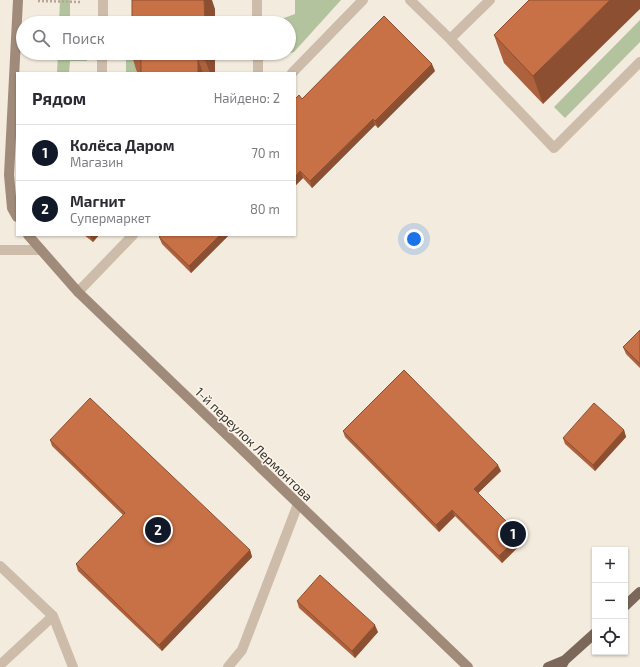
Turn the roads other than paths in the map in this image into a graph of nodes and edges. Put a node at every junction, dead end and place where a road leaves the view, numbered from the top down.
1 (18, 0) edge
2 (257, 0) edge
3 (363, 0) edge
4 (410, 0) edge
5 (490, 0) edge
6 (103, 1) edge
7 (17, 16) edge
8 (103, 16) edge
9 (257, 16) edge
10 (450, 39) junction
11 (16, 44) edge
12 (102, 60) edge
13 (258, 60) edge
14 (640, 62) edge
15 (102, 72) edge
16 (258, 72) edge
17 (293, 72) edge
18 (16, 215) edge
19 (29, 236) edge
20 (132, 236) edge
21 (0, 250) edge
22 (40, 250) junction
23 (78, 292) junction
24 (298, 504) junction
25 (0, 566) edge
26 (640, 592) edge
27 (628, 603) edge
28 (53, 616) junction
29 (592, 636) edge
30 (563, 663) edge
31 (0, 665) edge
32 (73, 667) edge
33 (228, 667) edge
34 (468, 667) edge
35 (548, 667) edge

1 - 7 street
2 - 9 street
3 - 17 street
4 - 10 street
5 - 10 street
6 - 8 street
10 - 14 street
11 - 18 street
12 - 15 street
13 - 16 street
19 - 22 street, 1-й переулок Лермонтова
20 - 23 street
21 - 22 street
22 - 23 street, 1-й переулок Лермонтова
23 - 24 street, 1-й переулок Лермонтова
24 - 33 street
24 - 34 street, 1-й переулок Лермонтова
25 - 28 street
26 - 27 main road
28 - 31 street
28 - 32 street
29 - 30 main road
30 - 35 main road

